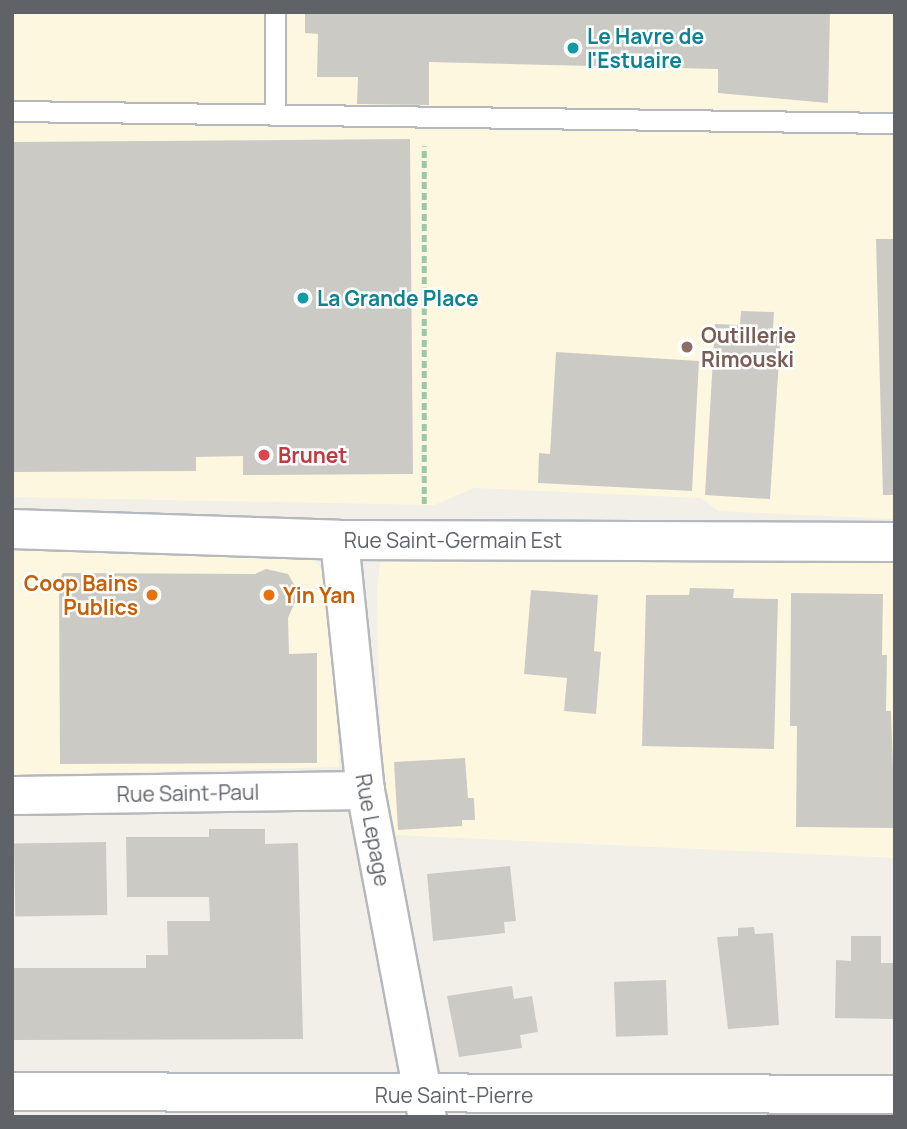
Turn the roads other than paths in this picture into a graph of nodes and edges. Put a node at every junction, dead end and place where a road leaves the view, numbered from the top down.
1 (275, 12) edge
2 (12, 111) edge
3 (275, 114) junction
4 (895, 123) edge
5 (12, 529) edge
6 (339, 540) junction
7 (895, 542) edge
8 (365, 790) junction
9 (12, 795) edge
10 (12, 1091) edge
11 (882, 1101) edge
12 (424, 1106) edge

1 - 3 lane
2 - 3 lane
3 - 4 lane
5 - 6 street, Rue Saint-Germain Est
6 - 7 street, Rue Saint-Germain Est
6 - 8 street, Rue Lepage
8 - 9 street, Rue Saint-Paul
8 - 12 street, Rue Lepage
10 - 12 street, Rue Saint-Pierre
11 - 12 street, Rue Saint-Pierre

